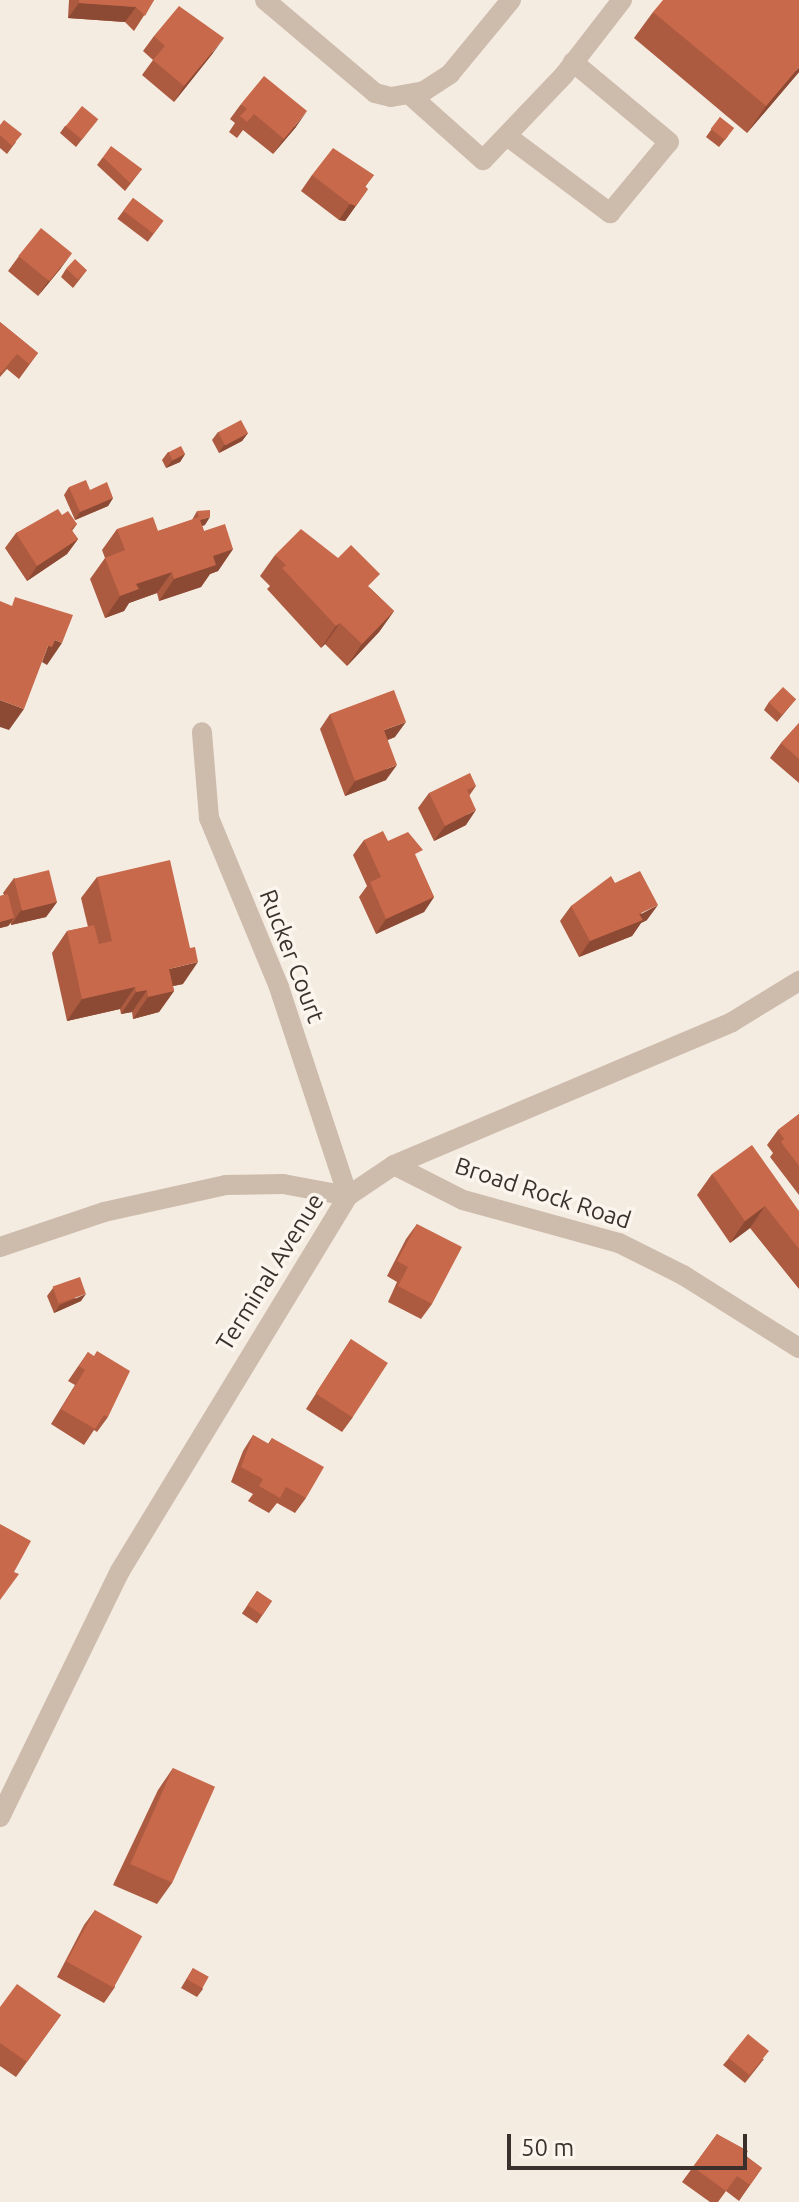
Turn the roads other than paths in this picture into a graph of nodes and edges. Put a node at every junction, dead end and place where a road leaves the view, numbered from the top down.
1 (265, 0) edge
2 (511, 0) edge
3 (622, 0) edge
4 (573, 62) junction
5 (410, 95) junction
6 (507, 136) junction
7 (202, 732) dead end
8 (799, 981) edge
9 (394, 1165) junction
10 (348, 1196) junction
11 (0, 1247) edge
12 (799, 1348) edge
13 (0, 1817) edge

1 - 5 street
2 - 5 street
3 - 4 street
4 - 6 street
4 - 6 street
5 - 6 street
7 - 10 street, Rucker Court
8 - 9 street, Terminal Avenue
9 - 10 street, Terminal Avenue
9 - 12 street, Broad Rock Road
10 - 11 street
10 - 13 street, Terminal Avenue

